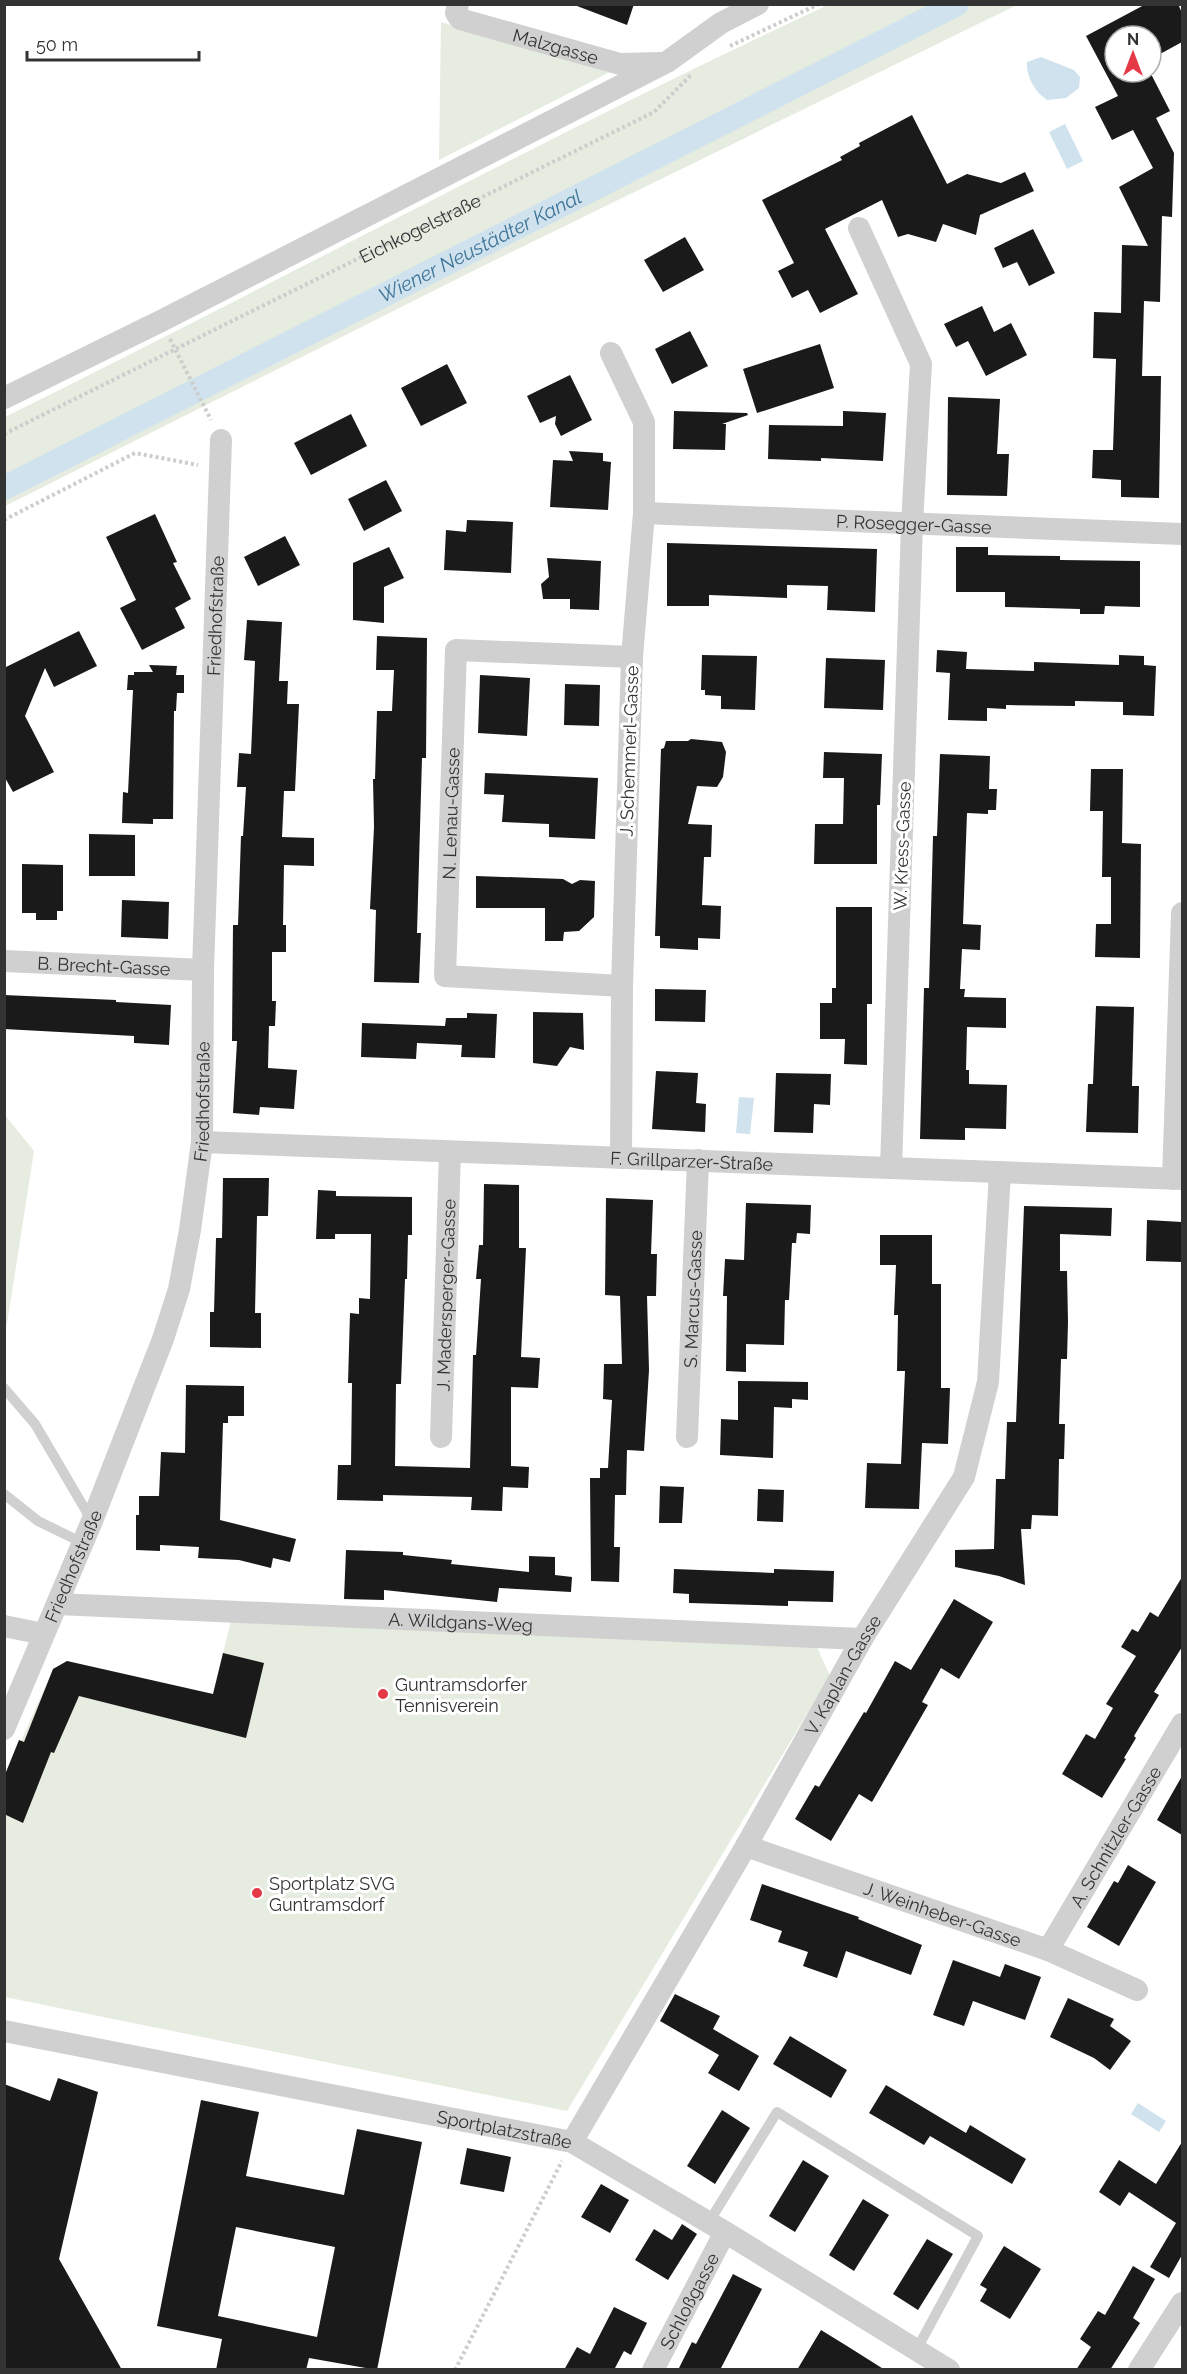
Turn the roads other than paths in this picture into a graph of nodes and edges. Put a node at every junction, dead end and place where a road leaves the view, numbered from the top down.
1 (458, 4) edge
2 (758, 4) edge
3 (721, 14) edge
4 (667, 62) junction
5 (859, 228) dead end
6 (611, 352) dead end
7 (4, 398) edge
8 (221, 440) dead end
9 (644, 513) junction
10 (912, 524) junction
11 (1182, 534) edge
12 (632, 657) junction
13 (1182, 913) edge
14 (4, 961) edge
15 (203, 970) junction
16 (622, 986) junction
17 (202, 1142) junction
18 (450, 1152) junction
19 (621, 1158) junction
20 (698, 1160) junction
21 (891, 1168) junction
22 (1000, 1172) junction
23 (1178, 1179) edge
24 (4, 1388) edge
25 (441, 1437) dead end
26 (687, 1437) dead end
27 (4, 1494) edge
28 (92, 1521) junction
29 (83, 1544) junction
30 (57, 1604) junction
31 (4, 1626) edge
32 (44, 1634) junction
33 (862, 1638) junction
34 (1182, 1724) edge
35 (4, 1729) edge
36 (746, 1846) junction
37 (1048, 1950) junction
38 (1137, 1990) dead end
39 (4, 2031) edge
40 (572, 2142) junction
41 (717, 2227) junction
42 (1182, 2303) edge
43 (917, 2349) junction
44 (653, 2370) edge
45 (949, 2370) edge
46 (1139, 2370) edge

1 - 4 street, Malzgasse
2 - 3 street, Eichkogelstraße
3 - 4 street, Eichkogelstraße
4 - 7 street, Eichkogelstraße
5 - 10 street, W. Kress-Gasse
6 - 9 street, J. Schemmerl-Gasse
8 - 15 street, Friedhofstraße
9 - 10 street, P. Rosegger-Gasse
9 - 12 street, J. Schemmerl-Gasse
10 - 11 street, P. Rosegger-Gasse
10 - 21 street, W. Kress-Gasse
12 - 16 street, J. Schemmerl-Gasse
12 - 16 street, N. Lenau-Gasse
13 - 23 street
14 - 15 street, B. Brecht-Gasse
15 - 17 street, Friedhofstraße
16 - 19 street, J. Schemmerl-Gasse
17 - 18 street, F. Grillparzer-Straße
17 - 28 street, Friedhofstraße
18 - 19 street, F. Grillparzer-Straße
18 - 25 street, J. Madersperger-Gasse
19 - 20 street, F. Grillparzer-Straße
20 - 21 street, F. Grillparzer-Straße
20 - 26 street, S. Marcus-Gasse
21 - 22 street, F. Grillparzer-Straße
22 - 23 street, F. Grillparzer-Straße
22 - 33 street, V. Kaplan-Gasse
24 - 28 lane
27 - 29 lane
28 - 29 street, Friedhofstraße
29 - 30 street, Friedhofstraße
30 - 32 street, Friedhofstraße
30 - 33 street, A. Wildgans-Weg
31 - 32 street
32 - 35 street, Friedhofstraße
33 - 36 street, V. Kaplan-Gasse
34 - 37 street, A. Schnitzler-Gasse
36 - 37 street, J. Weinheber-Gasse
36 - 40 street, V. Kaplan-Gasse
37 - 38 street, J. Weinheber-Gasse
39 - 40 street, Sportplatzstraße
40 - 41 street, Sportplatzstraße
41 - 43 street, Sportplatzstraße
41 - 43 lane
41 - 44 street, Schloßgasse
42 - 46 street
43 - 45 street, Sportplatzstraße

